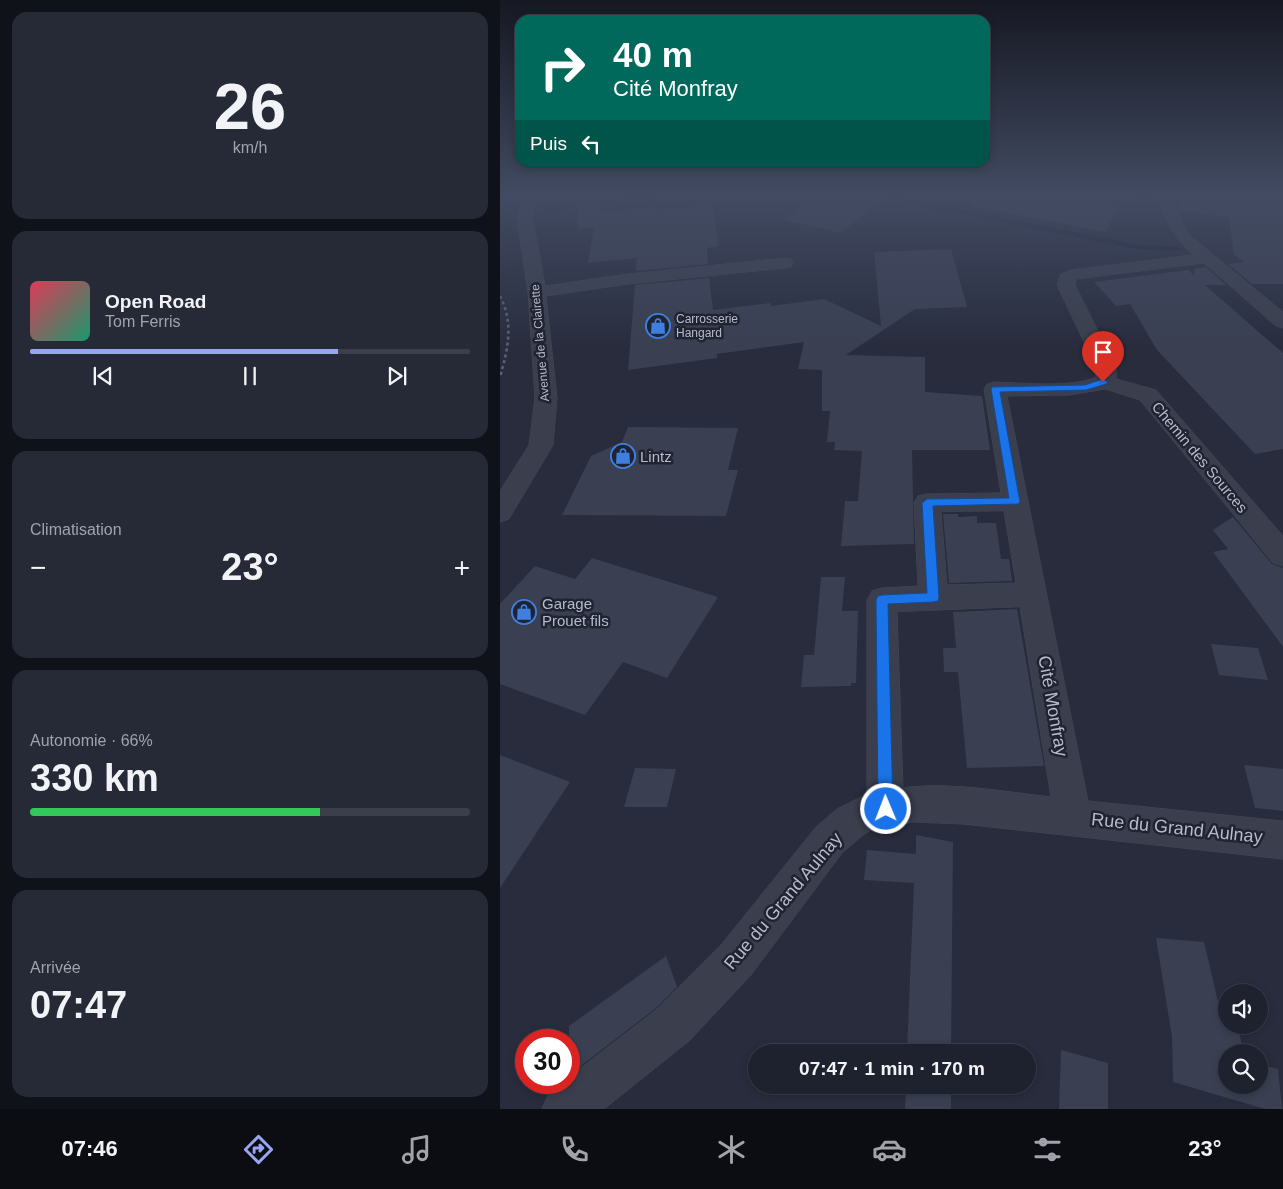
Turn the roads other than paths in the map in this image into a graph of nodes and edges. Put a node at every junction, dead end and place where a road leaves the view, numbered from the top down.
1 (530, 246) edge
2 (1193, 246) edge
3 (1207, 258) junction
4 (784, 263) dead end
5 (537, 292) junction
6 (1283, 322) edge
7 (1103, 382) junction
8 (1014, 502) junction
9 (500, 512) edge
10 (1283, 555) edge
11 (1032, 594) junction
12 (933, 597) junction
13 (886, 809) junction
14 (1073, 817) junction
15 (1283, 840) edge
16 (566, 1109) edge

1 - 5 street, Avenue de la Clairette
2 - 3 street
3 - 6 street
3 - 7 street
4 - 5 street
5 - 9 street, Avenue de la Clairette
7 - 8 street, Cité Monfray
7 - 10 street, Chemin des Sources
8 - 11 street, Cité Monfray
8 - 12 street
11 - 12 street
11 - 14 street, Cité Monfray
12 - 13 street
13 - 14 street, Rue du Grand Aulnay
13 - 16 street, Rue du Grand Aulnay
14 - 15 street, Rue du Grand Aulnay

